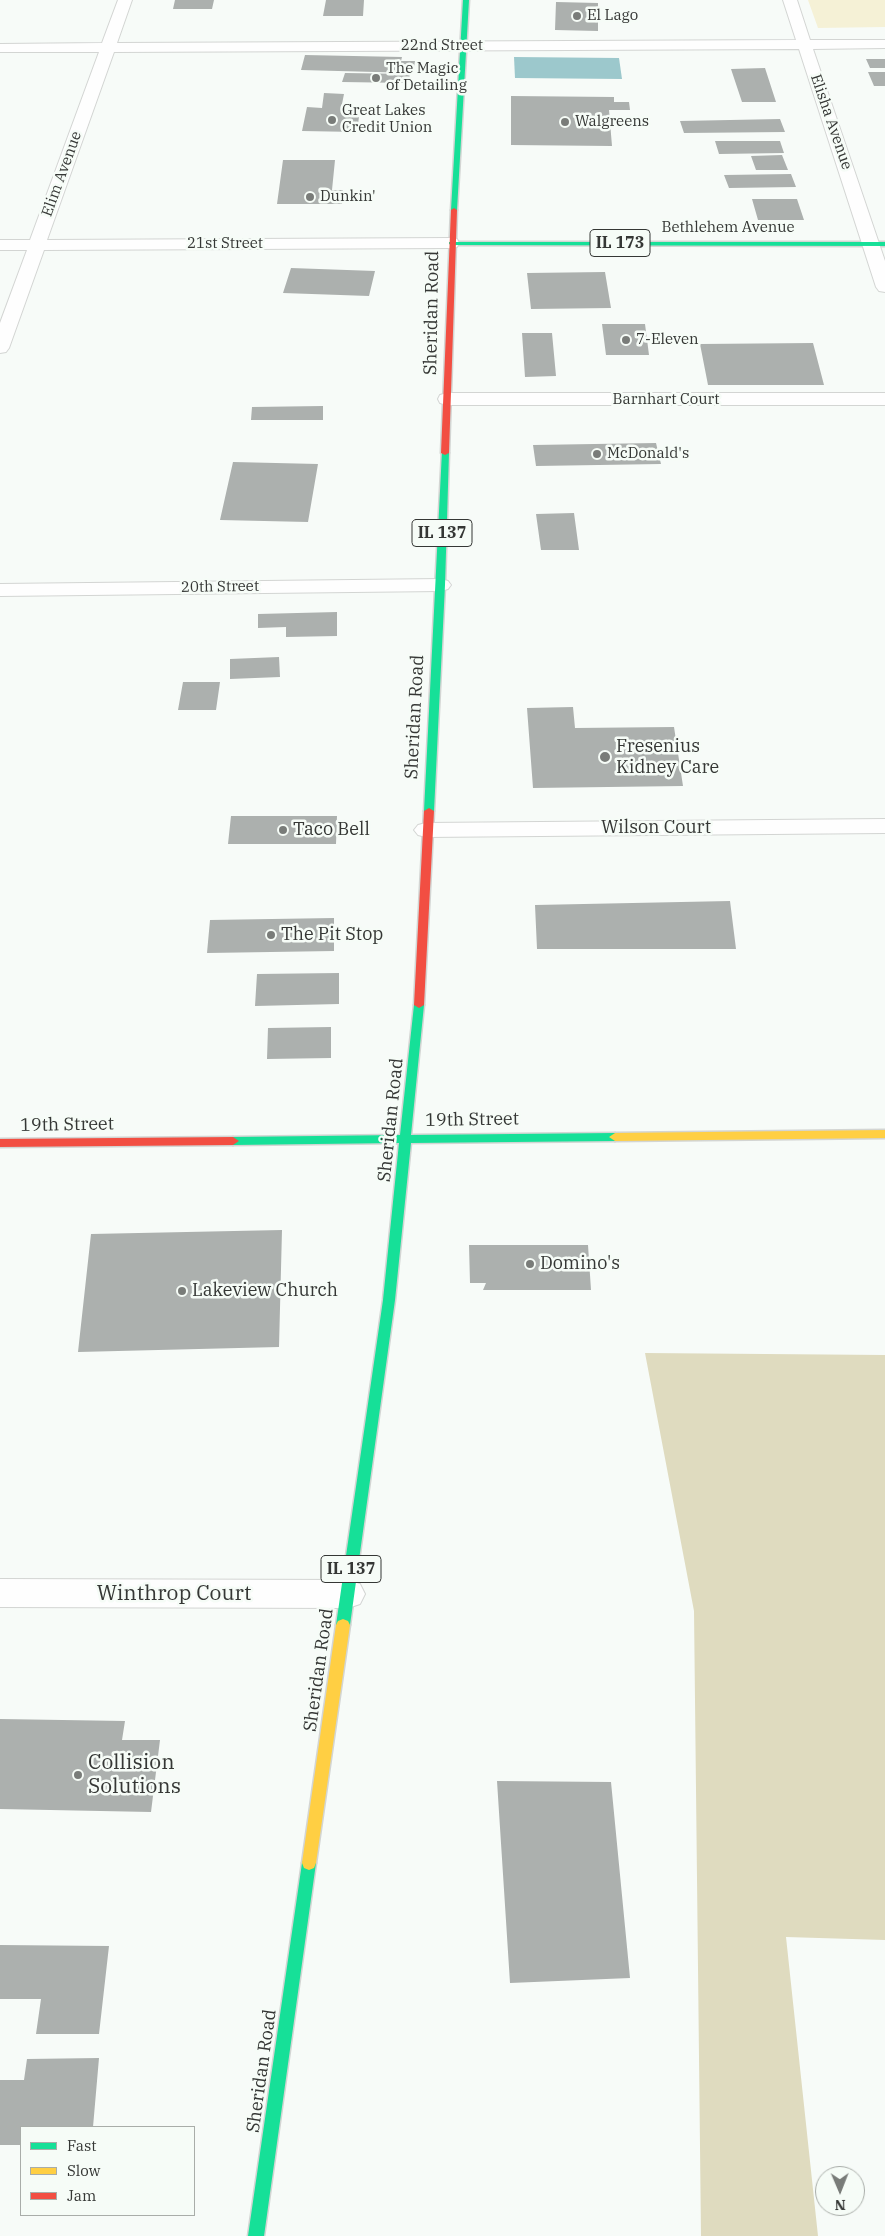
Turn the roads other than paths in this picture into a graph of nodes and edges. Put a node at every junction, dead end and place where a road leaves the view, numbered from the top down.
1 (125, 0) edge
2 (466, 0) edge
3 (790, 0) edge
4 (804, 44) junction
5 (885, 44) edge
6 (464, 46) junction
7 (108, 47) junction
8 (0, 48) edge
9 (451, 242) junction
10 (878, 244) edge
11 (0, 245) edge
12 (37, 245) junction
13 (885, 288) edge
14 (0, 348) edge
15 (885, 398) edge
16 (447, 399) junction
17 (441, 584) junction
18 (0, 590) edge
19 (885, 826) edge
20 (426, 830) junction
21 (885, 1134) edge
22 (406, 1138) junction
23 (0, 1143) edge
24 (0, 1593) edge
25 (348, 1594) junction
26 (256, 2236) edge

1 - 7 street, Elim Avenue
2 - 6 main road, Sheridan Road / IL 137
3 - 4 street, Elisha Avenue
4 - 5 street, 22nd Street
4 - 6 street, 22nd Street
4 - 10 street, Elisha Avenue
6 - 7 street, 22nd Street
6 - 9 main road, Sheridan Road / IL 137
7 - 8 street, 22nd Street
7 - 12 street, Elim Avenue
9 - 10 main road, Bethlehem Avenue / IL 173
9 - 12 street, 21st Street
9 - 16 main road, Sheridan Road / IL 137
10 - 13 street, Elisha Avenue
11 - 12 street, 21st Street
12 - 14 street, Elim Avenue
15 - 16 street, Barnhart Court
16 - 17 main road, Sheridan Road / IL 137
17 - 18 street, 20th Street
17 - 20 main road, Sheridan Road / IL 137
19 - 20 street, Wilson Court
20 - 22 main road, Sheridan Road / IL 137
21 - 22 main road, 19th Street
22 - 23 main road, 19th Street
22 - 25 main road, Sheridan Road / IL 137
24 - 25 street, Winthrop Court
25 - 26 main road, Sheridan Road / IL 137

